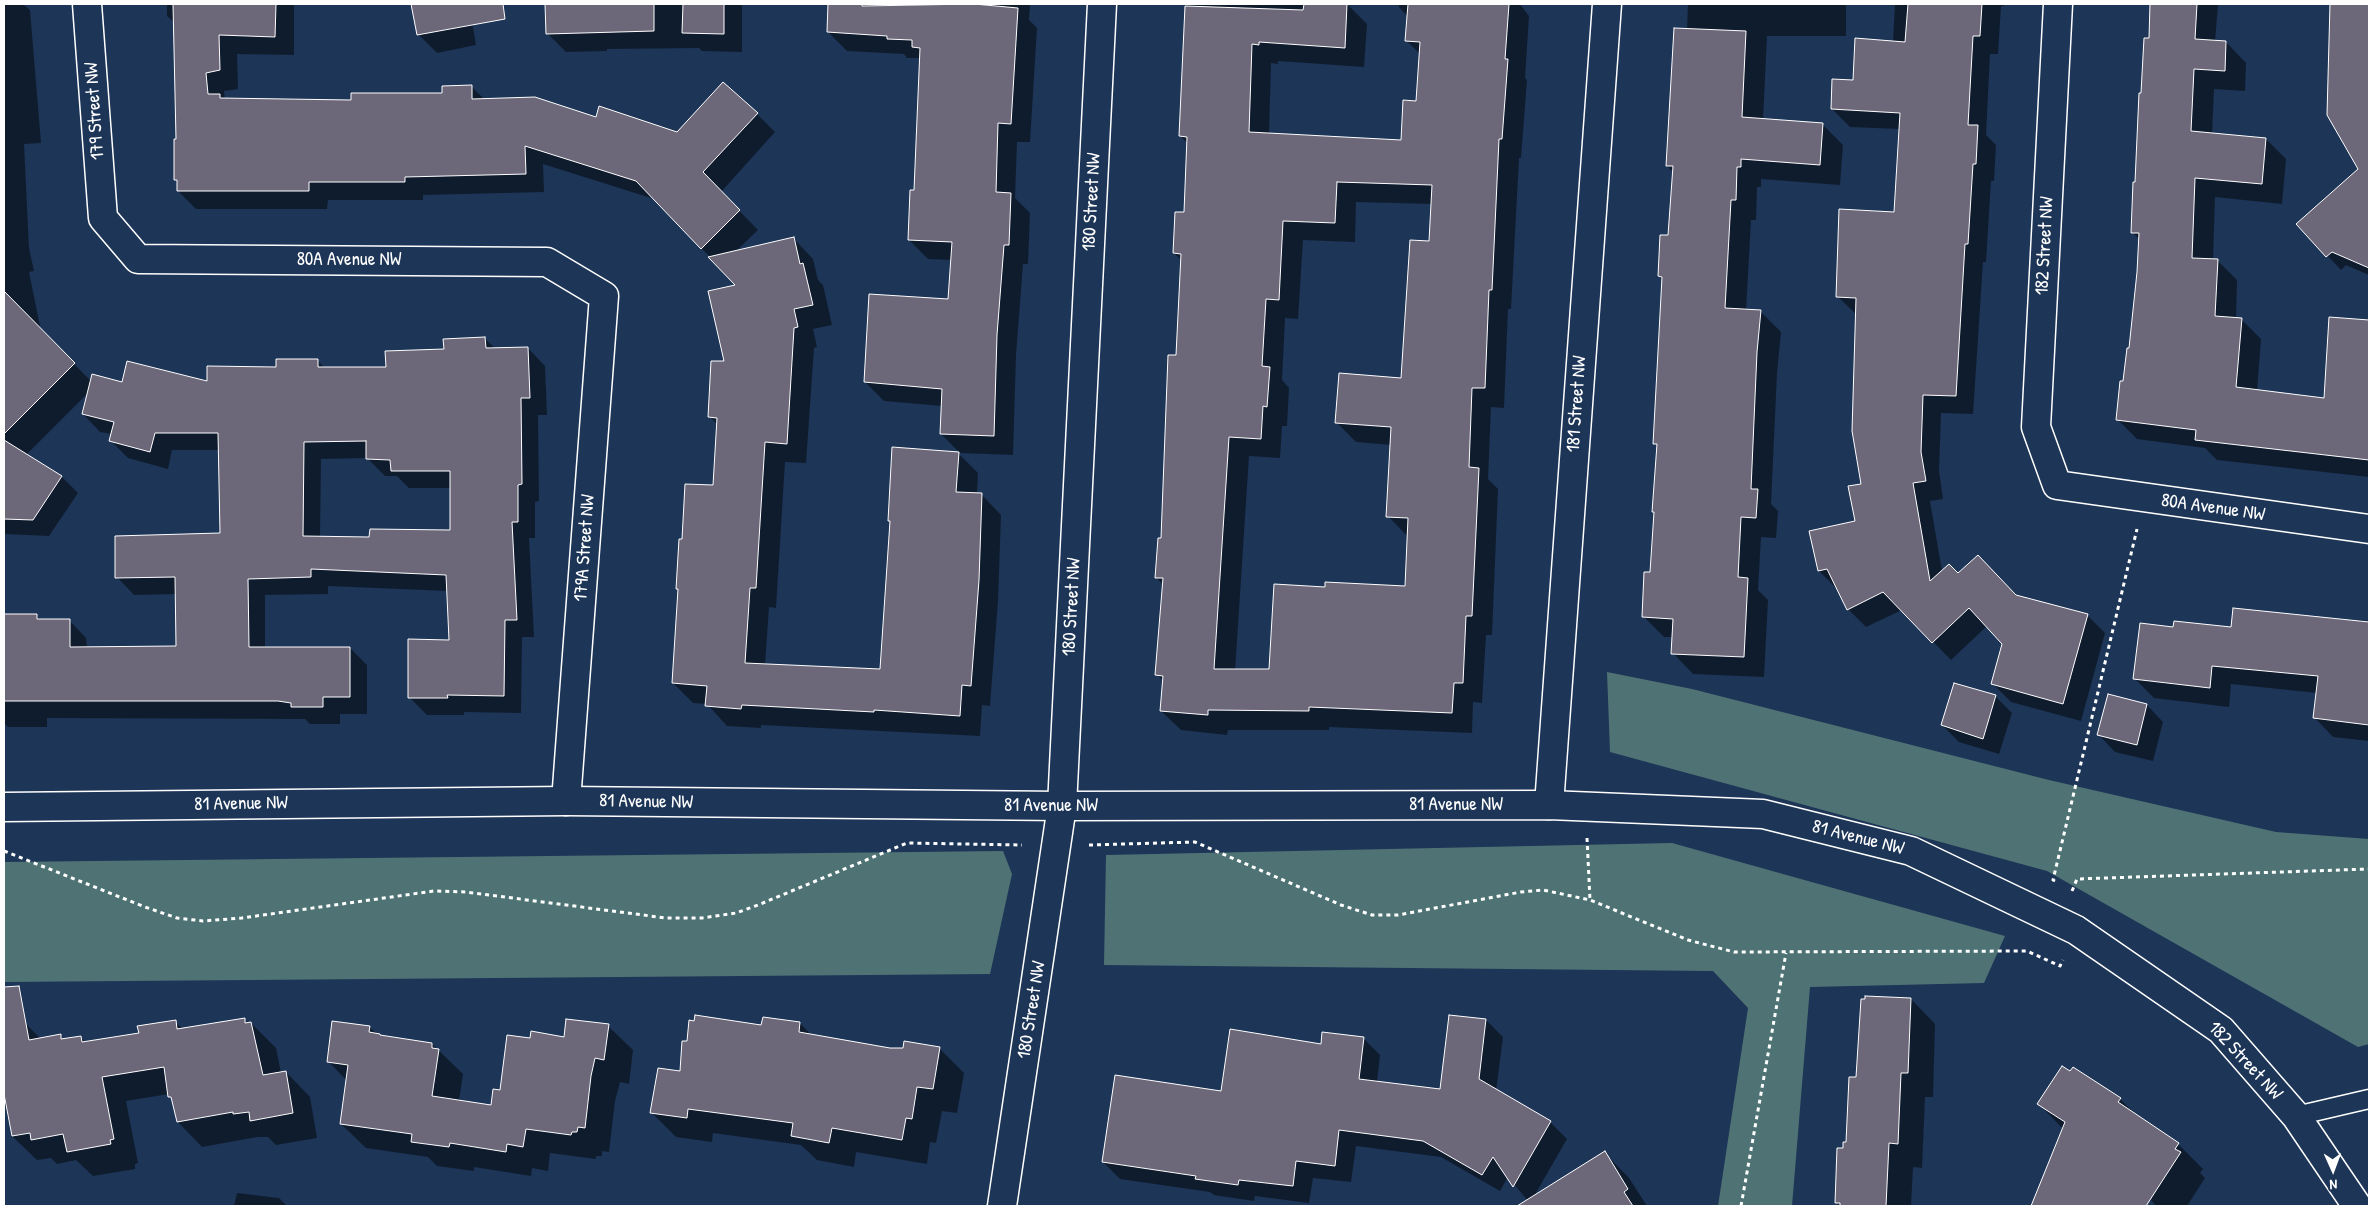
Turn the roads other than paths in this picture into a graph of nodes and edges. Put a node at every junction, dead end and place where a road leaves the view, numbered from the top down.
1 (88, 4) edge
2 (1102, 4) edge
3 (1607, 4) edge
4 (2058, 4) edge
5 (103, 218) joint
6 (604, 296) joint
7 (2057, 485) joint
8 (2369, 530) edge
9 (566, 801) junction
10 (1549, 804) junction
11 (1062, 806) junction
12 (4, 807) edge
13 (2076, 930) joint
14 (2369, 1099) edge
15 (2296, 1116) junction
16 (1002, 1206) edge
17 (2358, 1206) edge

1 - 5 street, 179 Street NW
2 - 11 street, 180 Street NW
3 - 10 street, 181 Street NW
4 - 7 street, 182 Street NW
5 - 6 street, 80A Avenue NW
6 - 9 street, 179A Street NW
7 - 8 street, 80A Avenue NW
9 - 11 street, 81 Avenue NW
9 - 12 street, 81 Avenue NW
10 - 11 street, 81 Avenue NW
10 - 13 street, 81 Avenue NW
11 - 16 street, 180 Street NW
13 - 15 street, 182 Street NW
14 - 15 lane
15 - 17 street, 182 Street NW

